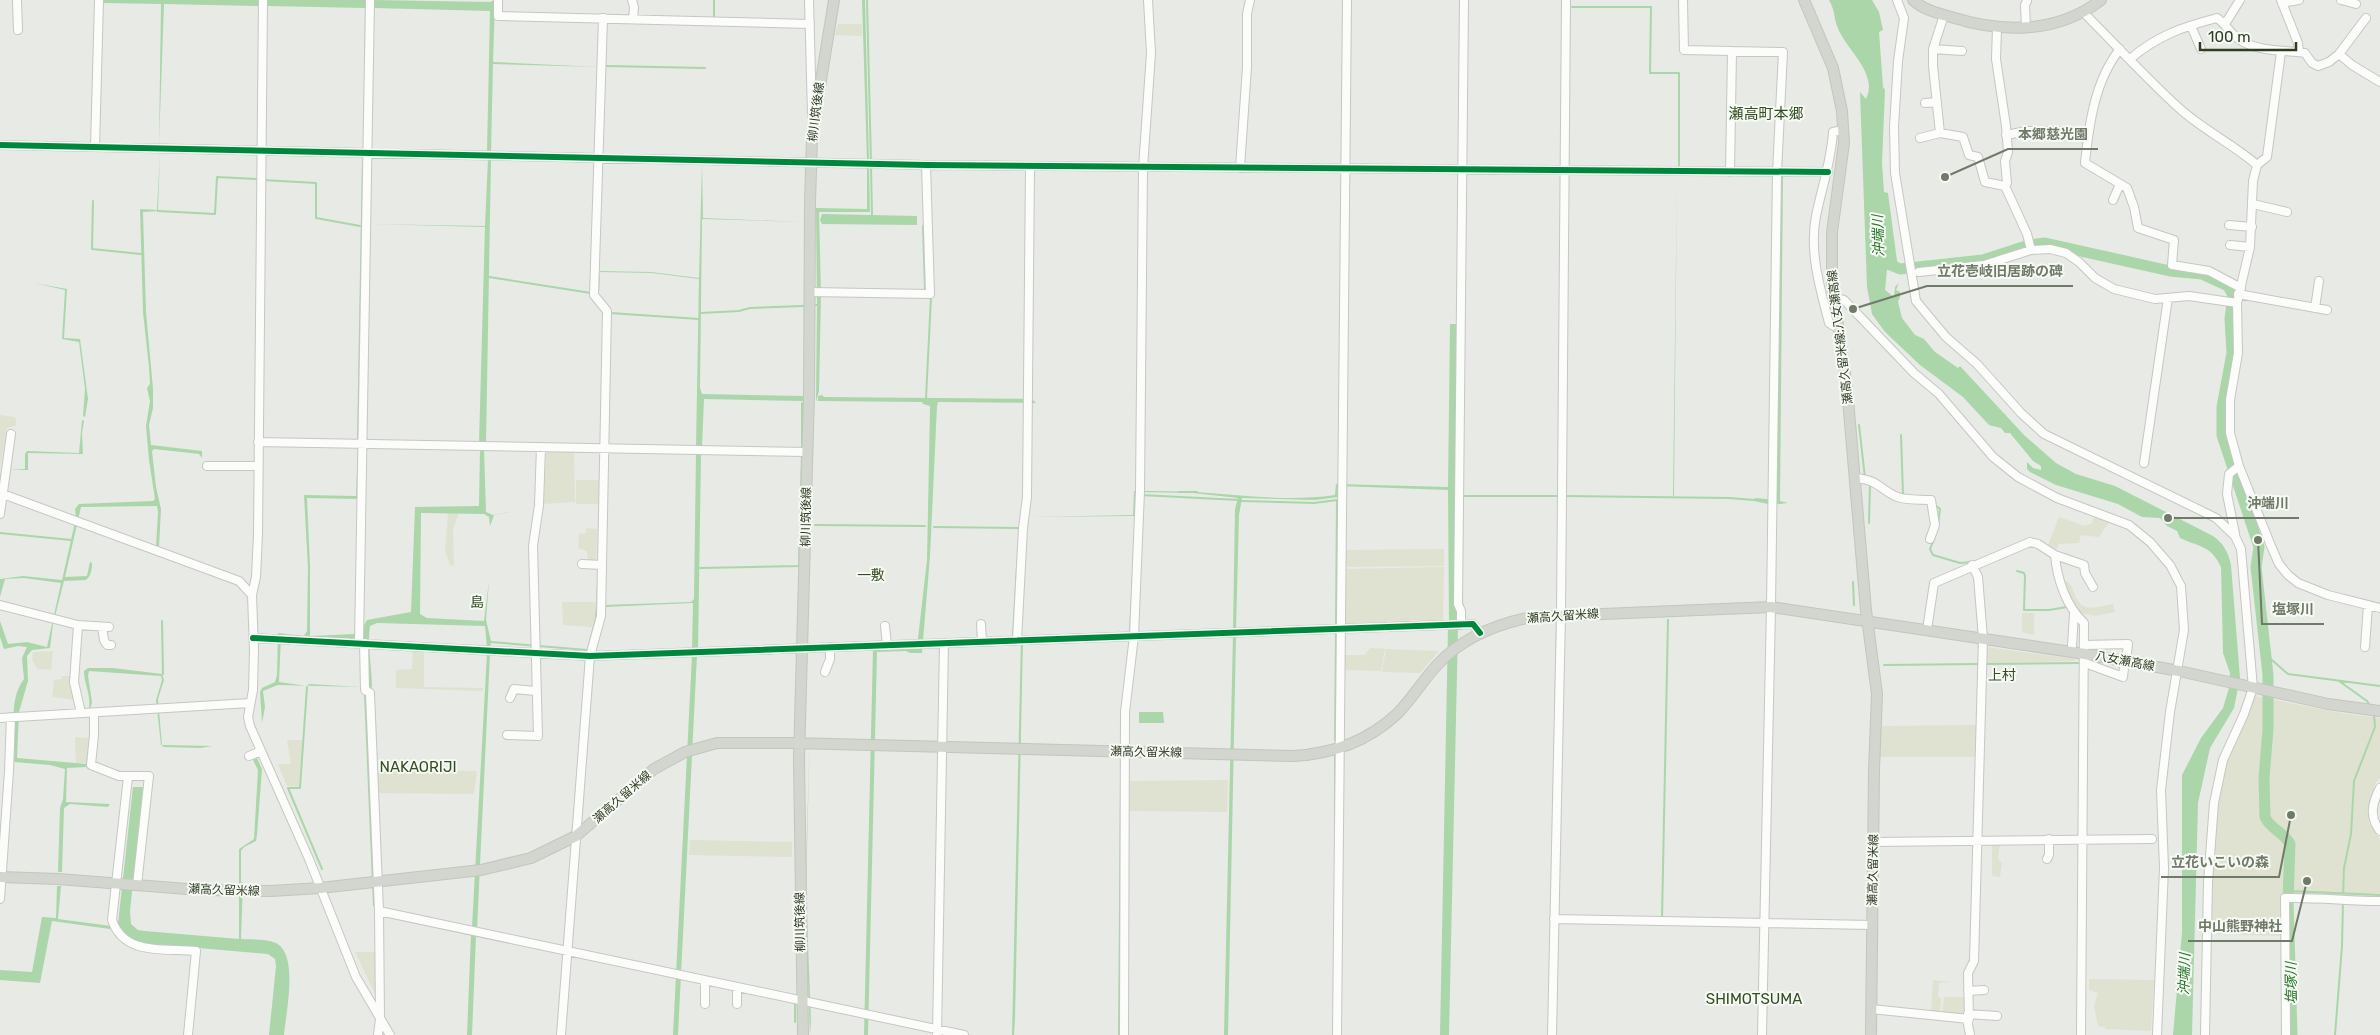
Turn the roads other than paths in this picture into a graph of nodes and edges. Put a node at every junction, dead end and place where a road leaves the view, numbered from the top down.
1 (17, 0) edge
2 (99, 0) edge
3 (264, 0) edge
4 (370, 0) edge
5 (498, 0) edge
6 (632, 0) edge
7 (809, 0) edge
8 (834, 0) edge
9 (1148, 0) edge
10 (1250, 0) edge
11 (1347, 0) edge
12 (1464, 0) edge
13 (1566, 0) edge
14 (1683, 0) edge
15 (1804, 0) edge
16 (1913, 0) edge
17 (2101, 0) edge
18 (2240, 0) edge
19 (2299, 0) edge
20 (2341, 0) edge
21 (2027, 1) edge
22 (2281, 1) edge
23 (1899, 2) edge
24 (2356, 4) dead end
25 (2083, 12) junction
26 (1944, 15) junction
27 (604, 18) junction
28 (2366, 18) dead end
29 (633, 19) junction
30 (810, 24) junction
31 (2225, 24) junction
32 (2191, 26) junction
33 (1997, 28) junction
34 (2026, 28) junction
35 (18, 30) dead end
36 (1933, 49) junction
37 (2120, 49) junction
38 (2201, 49) dead end
39 (1732, 51) junction
40 (1962, 51) dead end
41 (2282, 52) junction
42 (2299, 52) junction
43 (2339, 54) junction
44 (2130, 59) junction
45 (2370, 66) dead end
46 (2364, 73) junction
47 (2380, 82) edge
48 (1937, 102) junction
49 (1925, 103) dead end
50 (812, 115) dead end
51 (1843, 130) junction
52 (2088, 131) junction
53 (1940, 133) junction
54 (2006, 135) junction
55 (1920, 138) dead end
56 (0, 145) edge
57 (95, 147) junction
58 (260, 151) junction
59 (367, 153) junction
60 (598, 158) junction
61 (811, 162) junction
62 (926, 165) junction
63 (2257, 165) junction
64 (1030, 166) junction
65 (1143, 168) junction
66 (1240, 168) junction
67 (1346, 169) junction
68 (1462, 170) junction
69 (1566, 170) junction
70 (1730, 172) junction
71 (1777, 172) junction
72 (1828, 172) junction
73 (2244, 180) dead end
74 (2253, 181) junction
75 (2120, 184) junction
76 (2005, 186) junction
77 (2113, 200) dead end
78 (2251, 203) junction
79 (2288, 212) dead end
80 (2229, 225) dead end
81 (2252, 227) junction
82 (2230, 245) dead end
83 (2250, 247) junction
84 (2031, 250) junction
85 (1919, 272) dead end
86 (2319, 281) dead end
87 (2239, 291) junction
88 (810, 292) junction
89 (1834, 297) junction
90 (2168, 298) junction
91 (2237, 302) junction
92 (2315, 308) junction
93 (2327, 310) dead end
94 (1839, 329) junction
95 (10, 434) dead end
96 (258, 442) junction
97 (364, 444) junction
98 (542, 447) junction
99 (604, 449) junction
100 (808, 452) junction
101 (2144, 463) dead end
102 (207, 466) dead end
103 (258, 466) junction
104 (2239, 466) junction
105 (1855, 478) junction
106 (2, 494) edge
107 (0, 510) edge
108 (2235, 536) junction
109 (1930, 539) dead end
110 (2055, 555) junction
111 (582, 564) dead end
112 (602, 565) junction
113 (1972, 565) junction
114 (2093, 587) dead end
115 (252, 595) junction
116 (0, 605) edge
117 (2368, 605) junction
118 (1771, 607) junction
119 (2380, 608) edge
120 (2074, 614) junction
121 (1561, 615) junction
122 (1867, 621) junction
123 (981, 624) dead end
124 (1461, 624) junction
125 (78, 625) junction
126 (885, 626) dead end
127 (1339, 628) junction
128 (1927, 630) junction
129 (1480, 633) junction
130 (1134, 636) junction
131 (253, 638) junction
132 (1983, 638) junction
133 (1017, 640) junction
134 (982, 642) junction
135 (362, 643) junction
136 (944, 643) junction
137 (111, 645) dead end
138 (887, 645) junction
139 (2072, 646) dead end
140 (830, 647) junction
141 (2364, 647) dead end
142 (801, 648) junction
143 (538, 653) junction
144 (2127, 653) dead end
145 (2085, 654) junction
146 (590, 656) junction
147 (2124, 668) dead end
148 (2178, 671) junction
149 (825, 672) dead end
150 (2255, 688) junction
151 (536, 691) junction
152 (510, 698) dead end
153 (250, 703) junction
154 (2380, 711) edge
155 (94, 713) junction
156 (80, 714) junction
157 (0, 718) edge
158 (11, 718) junction
159 (507, 735) dead end
160 (806, 744) junction
161 (942, 746) junction
162 (1339, 749) junction
163 (261, 751) junction
164 (1126, 751) junction
165 (249, 756) dead end
166 (128, 777) junction
167 (2380, 788) edge
168 (2380, 831) edge
169 (576, 836) junction
170 (2049, 839) junction
171 (2082, 839) junction
172 (2152, 839) dead end
173 (1977, 840) junction
174 (1874, 842) junction
175 (2047, 859) dead end
176 (1, 877) edge
177 (374, 881) junction
178 (117, 883) junction
179 (136, 885) junction
180 (320, 888) junction
181 (0, 899) edge
182 (2380, 901) edge
183 (379, 911) junction
184 (1554, 919) junction
185 (1764, 924) junction
186 (1872, 925) junction
187 (568, 951) junction
188 (705, 980) junction
189 (737, 987) junction
190 (1984, 990) dead end
191 (1968, 991) junction
192 (802, 1001) junction
193 (705, 1004) dead end
194 (737, 1004) dead end
195 (1872, 1009) junction
196 (1968, 1016) junction
197 (1997, 1016) dead end
198 (380, 1019) junction
199 (937, 1032) edge
200 (188, 1035) edge
201 (378, 1035) edge
202 (390, 1035) edge
203 (561, 1035) edge
204 (803, 1035) edge
205 (964, 1035) edge
206 (1124, 1035) edge
207 (1337, 1035) edge
208 (1552, 1035) edge
209 (1762, 1035) edge
210 (1871, 1035) edge
211 (1970, 1035) edge
212 (2081, 1035) edge
213 (2158, 1035) edge
214 (2205, 1035) edge
215 (2286, 1035) edge

1 - 35 street
2 - 57 street
3 - 58 street
4 - 59 street
5 - 27 street
6 - 29 street
7 - 30 street
8 - 61 main road, 柳川筑後線
9 - 65 street
10 - 66 street
11 - 67 street
12 - 68 street
13 - 69 street
14 - 39 street
15 - 51 main road, 瀬高久留米線;八女瀬高線
16 - 26 main road
17 - 25 main road
18 - 31 street
19 - 22 street
20 - 24 street
21 - 34 street
22 - 42 street
23 - 108 street
25 - 34 main road
25 - 37 street
26 - 33 main road
26 - 36 street
27 - 29 street
27 - 60 street
28 - 43 street
29 - 30 street
30 - 50 street
31 - 32 street
31 - 41 street
32 - 38 street
32 - 44 street
33 - 34 main road
33 - 54 street
36 - 40 street
36 - 48 street
37 - 44 street
37 - 52 street
39 - 70 street
39 - 71 street
41 - 42 street
41 - 63 street
42 - 43 street
43 - 46 street
44 - 63 street
45 - 46 street
46 - 47 street
48 - 49 street
48 - 53 street
51 - 72 street
51 - 89 main road, 瀬高久留米線;八女瀬高線
52 - 54 street
52 - 75 street
53 - 55 street
53 - 76 street
54 - 76 street
56 - 57 street
57 - 58 street
58 - 59 street
58 - 96 street
59 - 60 street
59 - 97 street
60 - 61 street
60 - 99 street
61 - 62 street
61 - 88 main road, 柳川筑後線
62 - 64 street
62 - 88 street
63 - 74 street
64 - 65 street
64 - 133 street
65 - 66 street
65 - 130 street
66 - 67 street
67 - 68 street
67 - 127 street
68 - 69 street
68 - 124 street
69 - 70 street
69 - 121 street
70 - 71 street
71 - 72 street
71 - 118 street
72 - 94 street
73 - 74 street
74 - 78 street
75 - 77 street
75 - 87 street
76 - 84 street
78 - 79 street
78 - 81 street
80 - 81 street
81 - 83 street
82 - 83 street
83 - 87 street
84 - 85 street
84 - 90 street
86 - 92 street
87 - 91 street
87 - 92 street
88 - 100 main road, 柳川筑後線
89 - 94 main road, 瀬高久留米線;八女瀬高線
89 - 148 street
90 - 91 street
90 - 101 street
91 - 104 street
92 - 93 street
94 - 105 main road, 瀬高久留米線;八女瀬高線
95 - 106 street
96 - 97 street
96 - 103 street
97 - 98 street
97 - 135 street
98 - 99 street
98 - 143 street
99 - 100 street
99 - 112 street
100 - 142 main road, 柳川筑後線
102 - 103 street
103 - 115 street
104 - 108 street
104 - 117 street
105 - 109 street
105 - 122 main road, 瀬高久留米線;八女瀬高線
106 - 107 street
106 - 115 street
108 - 150 street
110 - 113 street
110 - 114 street
110 - 120 street
111 - 112 street
112 - 146 street
113 - 128 street
113 - 132 street
115 - 131 street
116 - 125 street
117 - 119 street
117 - 141 street
118 - 121 main road, 瀬高久留米線
118 - 122 main road, 瀬高久留米線
118 - 185 street
120 - 139 street
120 - 145 street
121 - 129 main road, 瀬高久留米線
121 - 184 street
122 - 128 main road, 八女瀬高線
122 - 174 main road, 瀬高久留米線
123 - 134 street
124 - 127 street
124 - 129 street
125 - 137 street
125 - 156 street
126 - 138 street
127 - 130 street
127 - 162 street
128 - 132 main road, 八女瀬高線
129 - 162 main road, 瀬高久留米線
130 - 133 street
130 - 164 street
131 - 135 street
131 - 153 street
132 - 145 main road, 八女瀬高線
132 - 173 street
133 - 134 street
134 - 136 street
135 - 143 street
135 - 177 street
136 - 138 street
136 - 161 street
138 - 140 street
140 - 142 street
140 - 149 street
142 - 146 street
142 - 160 main road, 柳川筑後線
143 - 146 street
143 - 151 street
144 - 145 street
145 - 147 street
145 - 148 main road, 八女瀬高線
145 - 171 street
146 - 169 street
148 - 150 main road, 八女瀬高線
148 - 213 street
150 - 154 main road, 八女瀬高線
150 - 214 street
151 - 152 street
151 - 159 street
153 - 155 street
153 - 163 street
155 - 156 street
155 - 166 street
156 - 158 street
157 - 158 street
158 - 176 street
160 - 161 main road, 瀬高久留米線
160 - 169 main road, 瀬高久留米線
160 - 192 main road, 柳川筑後線
161 - 164 main road, 瀬高久留米線
161 - 199 street
162 - 164 main road, 瀬高久留米線
162 - 207 street
163 - 165 street
163 - 180 street
164 - 206 street
166 - 178 street
166 - 179 street
167 - 168 street
169 - 177 main road, 瀬高久留米線
169 - 187 street
170 - 171 street
170 - 173 street
170 - 175 street
171 - 172 street
171 - 212 street
173 - 174 street
173 - 191 street
174 - 186 main road, 瀬高久留米線
176 - 178 main road, 瀬高久留米線
176 - 181 street
177 - 180 main road, 瀬高久留米線
177 - 183 street
178 - 179 main road, 瀬高久留米線
178 - 200 street
179 - 180 main road, 瀬高久留米線
180 - 198 street
182 - 215 street
183 - 187 street
183 - 198 street
184 - 185 street
184 - 208 street
185 - 186 street
185 - 209 street
186 - 195 main road, 瀬高久留米線
187 - 188 street
187 - 203 street
188 - 189 street
188 - 193 street
189 - 192 street
189 - 194 street
190 - 191 street
191 - 196 street
192 - 199 street
192 - 204 main road, 柳川筑後線
195 - 196 street
195 - 210 main road, 瀬高久留米線
196 - 197 street
196 - 211 street
198 - 201 street
198 - 202 street
199 - 205 street

